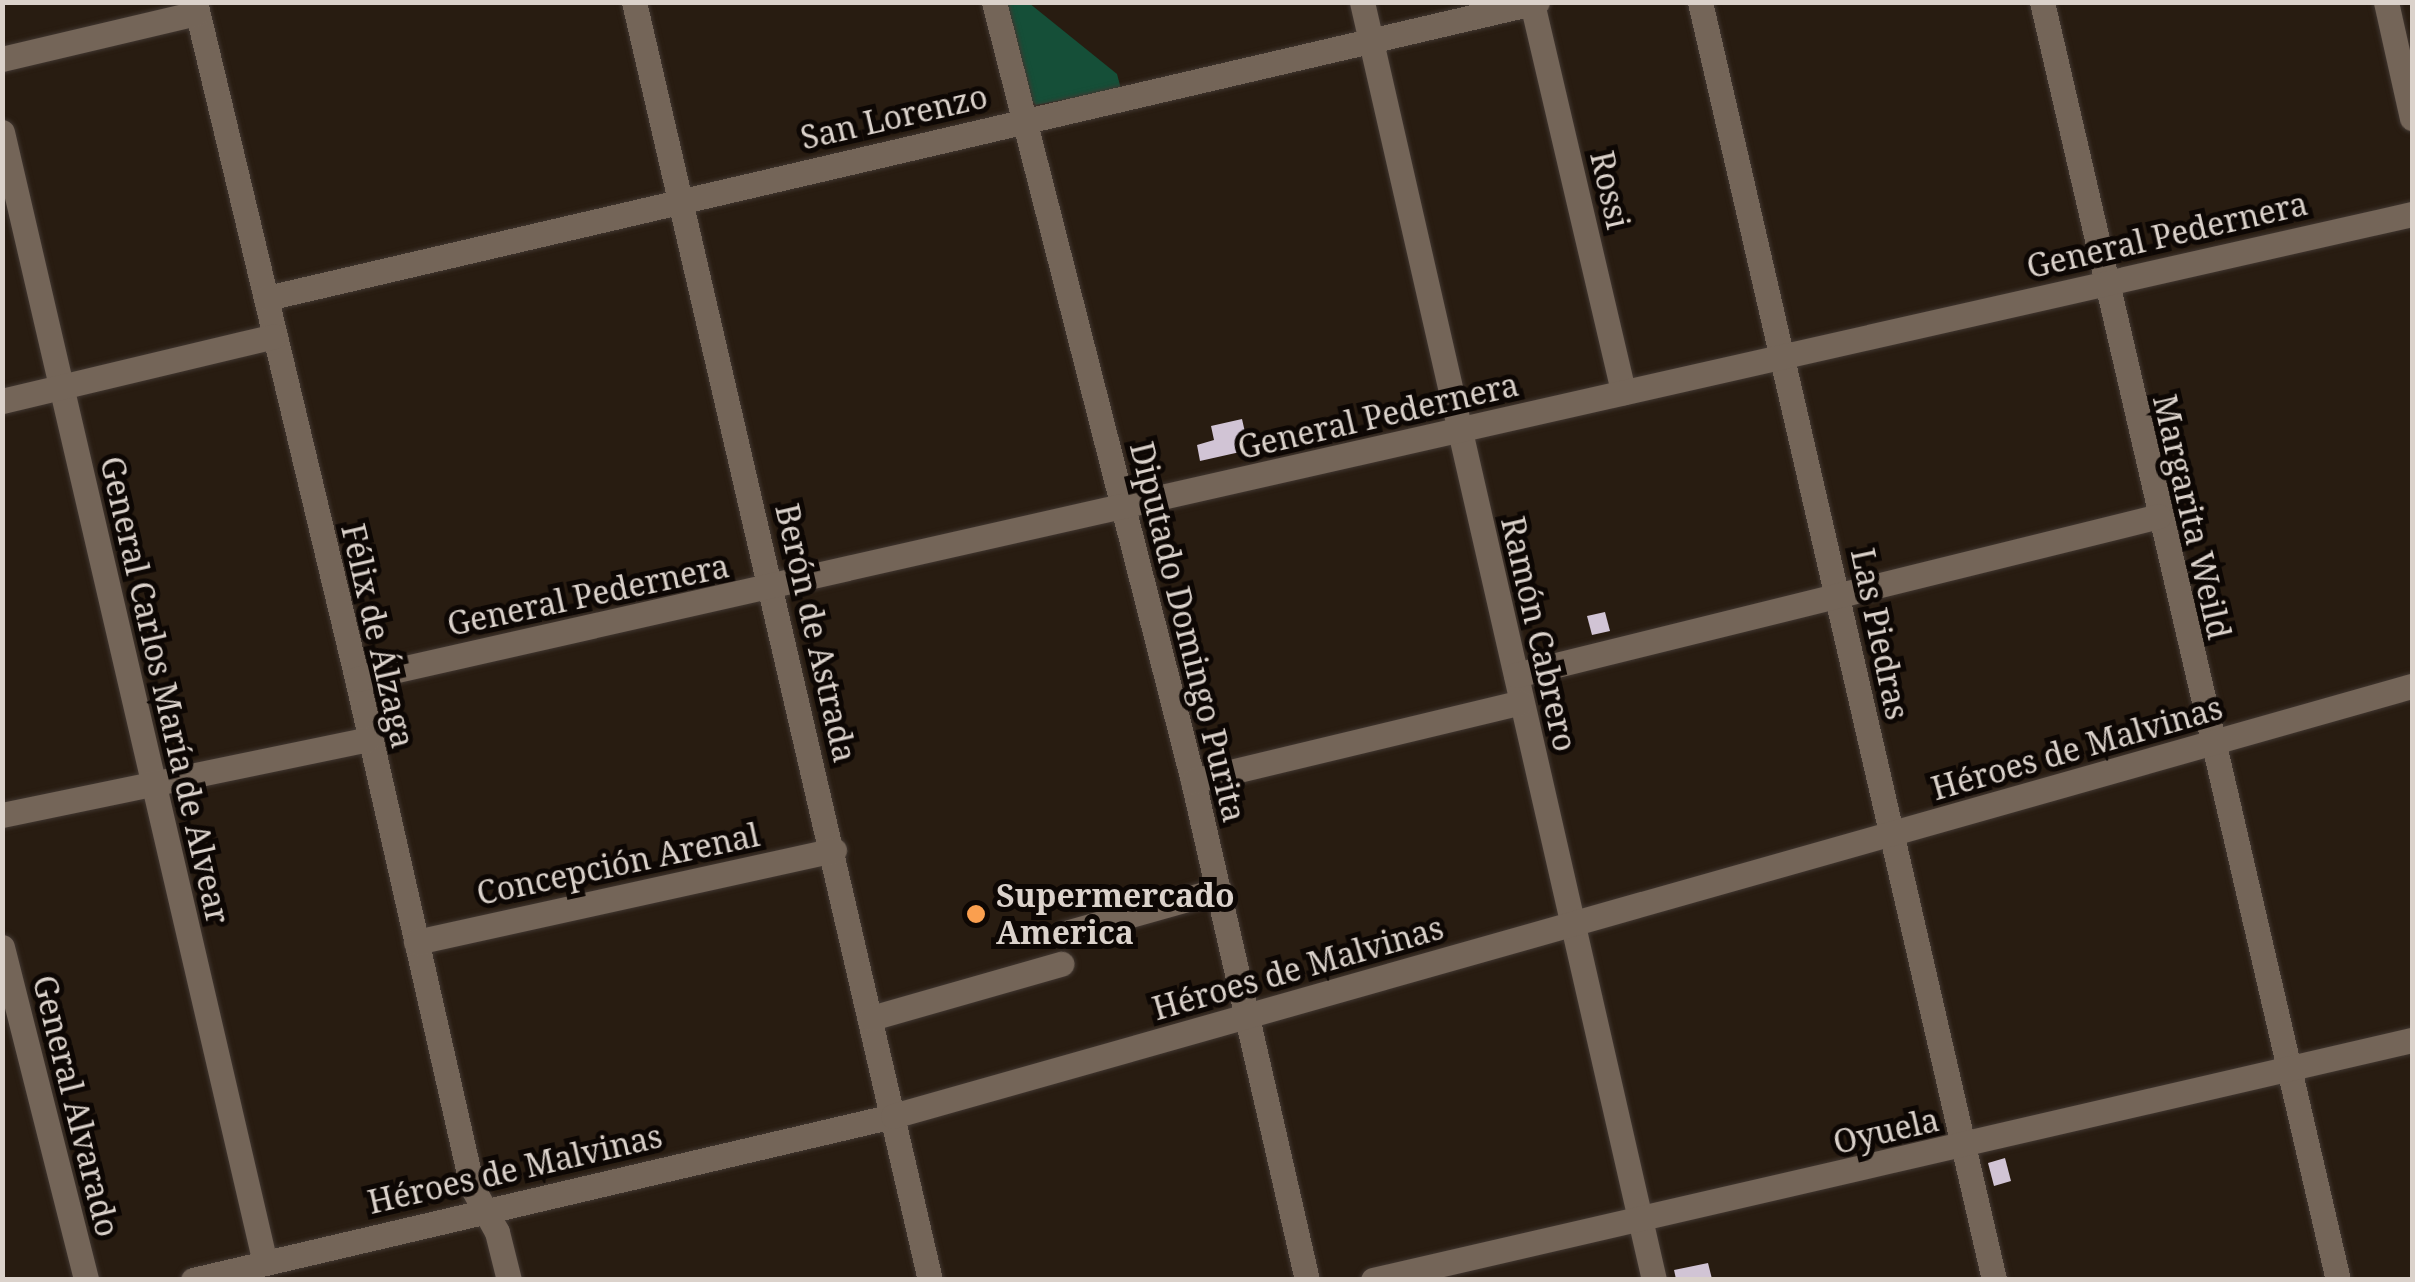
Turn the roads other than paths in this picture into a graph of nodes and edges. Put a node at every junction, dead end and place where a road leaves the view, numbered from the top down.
1 (634, 2) edge
2 (994, 2) edge
3 (1362, 2) edge
4 (1700, 2) edge
5 (2042, 2) edge
6 (2386, 2) edge
7 (1534, 3) edge
8 (196, 8) edge
9 (1371, 39) junction
10 (2, 58) edge
11 (2412, 118) edge
12 (1023, 120) junction
13 (2, 132) edge
14 (681, 202) junction
15 (2412, 214) edge
16 (2104, 281) junction
17 (267, 298) junction
18 (274, 336) junction
19 (1784, 356) junction
20 (61, 388) junction
21 (1624, 392) junction
22 (2, 401) edge
23 (1459, 431) junction
24 (1125, 509) junction
25 (2158, 516) junction
26 (773, 588) junction
27 (1838, 595) junction
28 (1516, 675) junction
29 (357, 679) junction
30 (2412, 686) edge
31 (1521, 702) junction
32 (368, 739) junction
33 (2212, 742) junction
34 (1194, 782) junction
35 (154, 784) junction
36 (2, 816) edge
37 (1891, 836) junction
38 (834, 850) junction
39 (1219, 890) junction
40 (1573, 925) junction
41 (1066, 933) dead end
42 (416, 942) junction
43 (2, 948) edge
44 (1061, 964) dead end
45 (1249, 1016) junction
46 (871, 1018) junction
47 (2412, 1040) edge
48 (2288, 1069) junction
49 (893, 1116) junction
50 (1964, 1146) junction
51 (484, 1209) junction
52 (1641, 1220) junction
53 (265, 1262) junction
54 (86, 1280) edge
55 (192, 1280) edge
56 (509, 1280) edge
57 (930, 1280) edge
58 (1308, 1280) edge
59 (1373, 1280) edge
60 (1654, 1280) edge
61 (1994, 1280) edge
62 (2338, 1280) edge

1 - 14 street, Berón de Astrada
2 - 12 street, Diputado Domingo Purita
3 - 9 street, Ramón Cabrero
4 - 19 street, Las Piedras
5 - 16 street, Margarita Weild
6 - 11 street
7 - 9 street, San Lorenzo
7 - 21 street, Rossi
8 - 10 street
8 - 17 street, Félix de Álzaga
9 - 12 street, San Lorenzo
9 - 23 street, Ramón Cabrero
12 - 14 street, San Lorenzo
12 - 24 street, Diputado Domingo Purita
13 - 20 street, General Carlos María de Alvear
14 - 17 street, San Lorenzo
14 - 26 street, Berón de Astrada
15 - 16 street, General Pedernera
16 - 19 street, General Pedernera
16 - 25 street, Margarita Weild
17 - 18 street, Félix de Álzaga
18 - 20 street
18 - 29 street, Félix de Álzaga
19 - 21 street, General Pedernera
19 - 27 street, Las Piedras
20 - 22 street
20 - 35 street, General Carlos María de Alvear
21 - 23 street, General Pedernera
23 - 24 street, General Pedernera
23 - 28 street, Ramón Cabrero
24 - 26 street, General Pedernera
24 - 34 street, Diputado Domingo Purita
25 - 27 street
25 - 33 street, Margarita Weild
26 - 29 street, General Pedernera
26 - 38 street, Berón de Astrada
27 - 28 street
27 - 37 street, Las Piedras
28 - 31 street, Ramón Cabrero
29 - 32 street, Félix de Álzaga
30 - 33 street, Héroes de Malvinas
31 - 34 street
31 - 40 street, Ramón Cabrero
32 - 35 street
32 - 42 street, Félix de Álzaga
33 - 37 street, Héroes de Malvinas
33 - 48 street, Margarita Weild
34 - 39 street, Diputado Domingo Purita
35 - 36 street
35 - 53 street, General Carlos María de Alvear
37 - 40 street, Héroes de Malvinas
37 - 50 street, Las Piedras
38 - 42 street, Concepción Arenal
38 - 46 street, Berón de Astrada
39 - 41 street
39 - 45 street, Diputado Domingo Purita
40 - 45 street, Héroes de Malvinas
40 - 52 street, Ramón Cabrero
42 - 51 street, Félix de Álzaga
43 - 54 street, General Alvarado
44 - 46 street
45 - 49 street, Héroes de Malvinas
45 - 58 street, Diputado Domingo Purita
46 - 49 street, Berón de Astrada
47 - 48 street, Oyuela
48 - 50 street, Oyuela
48 - 62 street, Margarita Weild
49 - 51 street, Héroes de Malvinas
49 - 57 street, Berón de Astrada
50 - 52 street, Oyuela
50 - 61 street, Las Piedras
51 - 53 street, Héroes de Malvinas
51 - 56 street, Félix de Álzaga
52 - 59 street, Oyuela
52 - 60 street, Ramón Cabrero
53 - 55 street, Héroes de Malvinas

